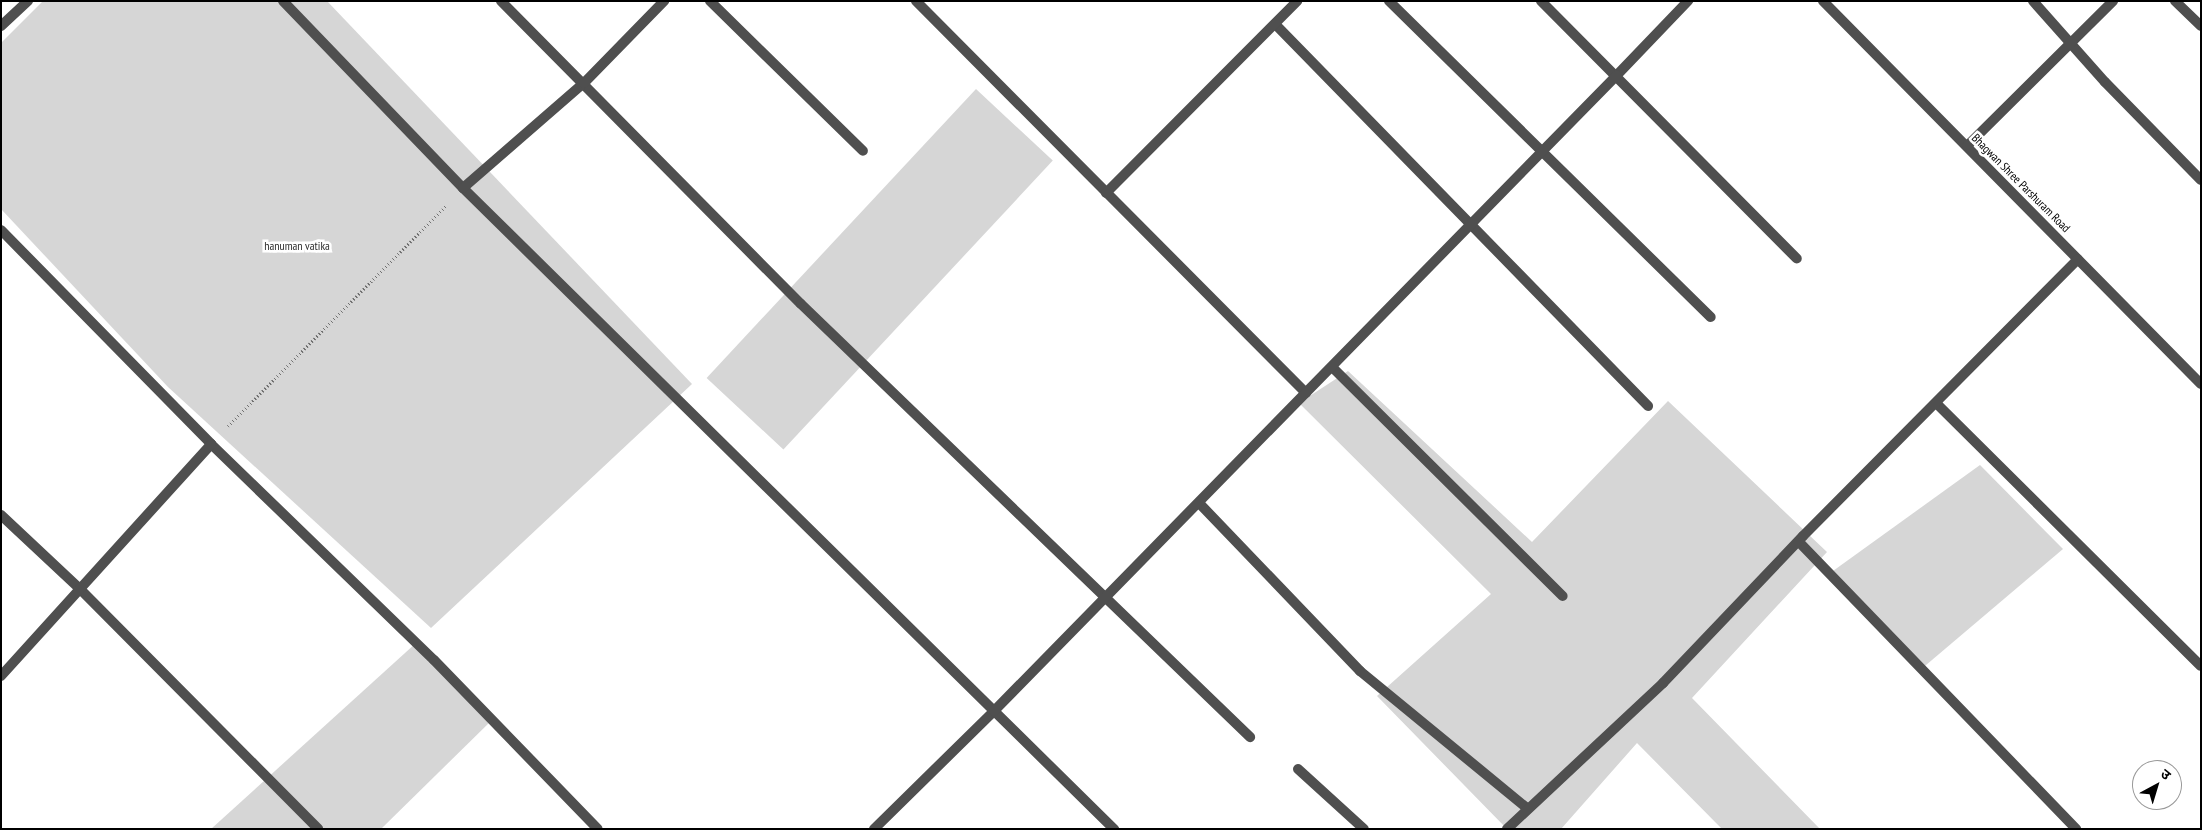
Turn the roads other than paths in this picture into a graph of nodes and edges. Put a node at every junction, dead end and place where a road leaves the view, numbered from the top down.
1 (28, 1) edge
2 (283, 1) edge
3 (501, 1) edge
4 (664, 1) edge
5 (710, 1) edge
6 (916, 1) edge
7 (1297, 1) edge
8 (1389, 1) edge
9 (1541, 1) edge
10 (1688, 1) edge
11 (1823, 1) edge
12 (2033, 1) edge
13 (2113, 1) edge
14 (2175, 1) edge
15 (1274, 24) junction
16 (1, 26) edge
17 (2201, 26) edge
18 (2071, 42) junction
19 (1617, 75) junction
20 (584, 83) junction
21 (1966, 146) junction
22 (863, 152) dead end
23 (1540, 153) junction
24 (2201, 180) edge
25 (463, 188) junction
26 (1106, 193) junction
27 (1470, 225) junction
28 (1, 230) edge
29 (1797, 259) dead end
30 (2078, 259) junction
31 (1711, 317) dead end
32 (1332, 366) junction
33 (2201, 384) edge
34 (1306, 393) junction
35 (1936, 403) junction
36 (1648, 406) dead end
37 (211, 444) junction
38 (1199, 503) junction
39 (1, 515) edge
40 (1799, 542) junction
41 (80, 589) junction
42 (1563, 596) dead end
43 (1106, 598) junction
44 (2201, 666) edge
45 (1, 676) edge
46 (994, 711) junction
47 (1250, 737) dead end
48 (1298, 770) dead end
49 (1528, 809) junction
50 (318, 829) edge
51 (598, 829) edge
52 (874, 829) edge
53 (1114, 829) edge
54 (1364, 829) edge
55 (1507, 829) edge
56 (2076, 829) edge

1 - 16 street
2 - 25 street
3 - 20 street
4 - 20 street
5 - 22 street
6 - 26 street
7 - 15 street
8 - 23 street
9 - 19 street
10 - 19 street
11 - 21 street, Bhagwan Shree Parshuram Road
12 - 18 street
13 - 18 street
14 - 17 street
15 - 26 street
15 - 27 street
18 - 21 street
18 - 24 street
19 - 23 street
19 - 29 street
20 - 25 street
20 - 43 street
21 - 30 street, Bhagwan Shree Parshuram Road
23 - 27 street
23 - 31 street
25 - 46 street
26 - 34 street
27 - 32 street
27 - 36 street
28 - 37 street
30 - 33 street, Bhagwan Shree Parshuram Road
30 - 35 street
32 - 34 street
32 - 42 street
34 - 38 street
35 - 40 street
35 - 44 street
37 - 41 street
37 - 51 street
38 - 43 street
38 - 49 street
39 - 41 street
40 - 49 street
40 - 56 street
41 - 45 street
41 - 50 street
43 - 46 street
43 - 47 street
46 - 52 street
46 - 53 street
48 - 54 street
49 - 55 street

